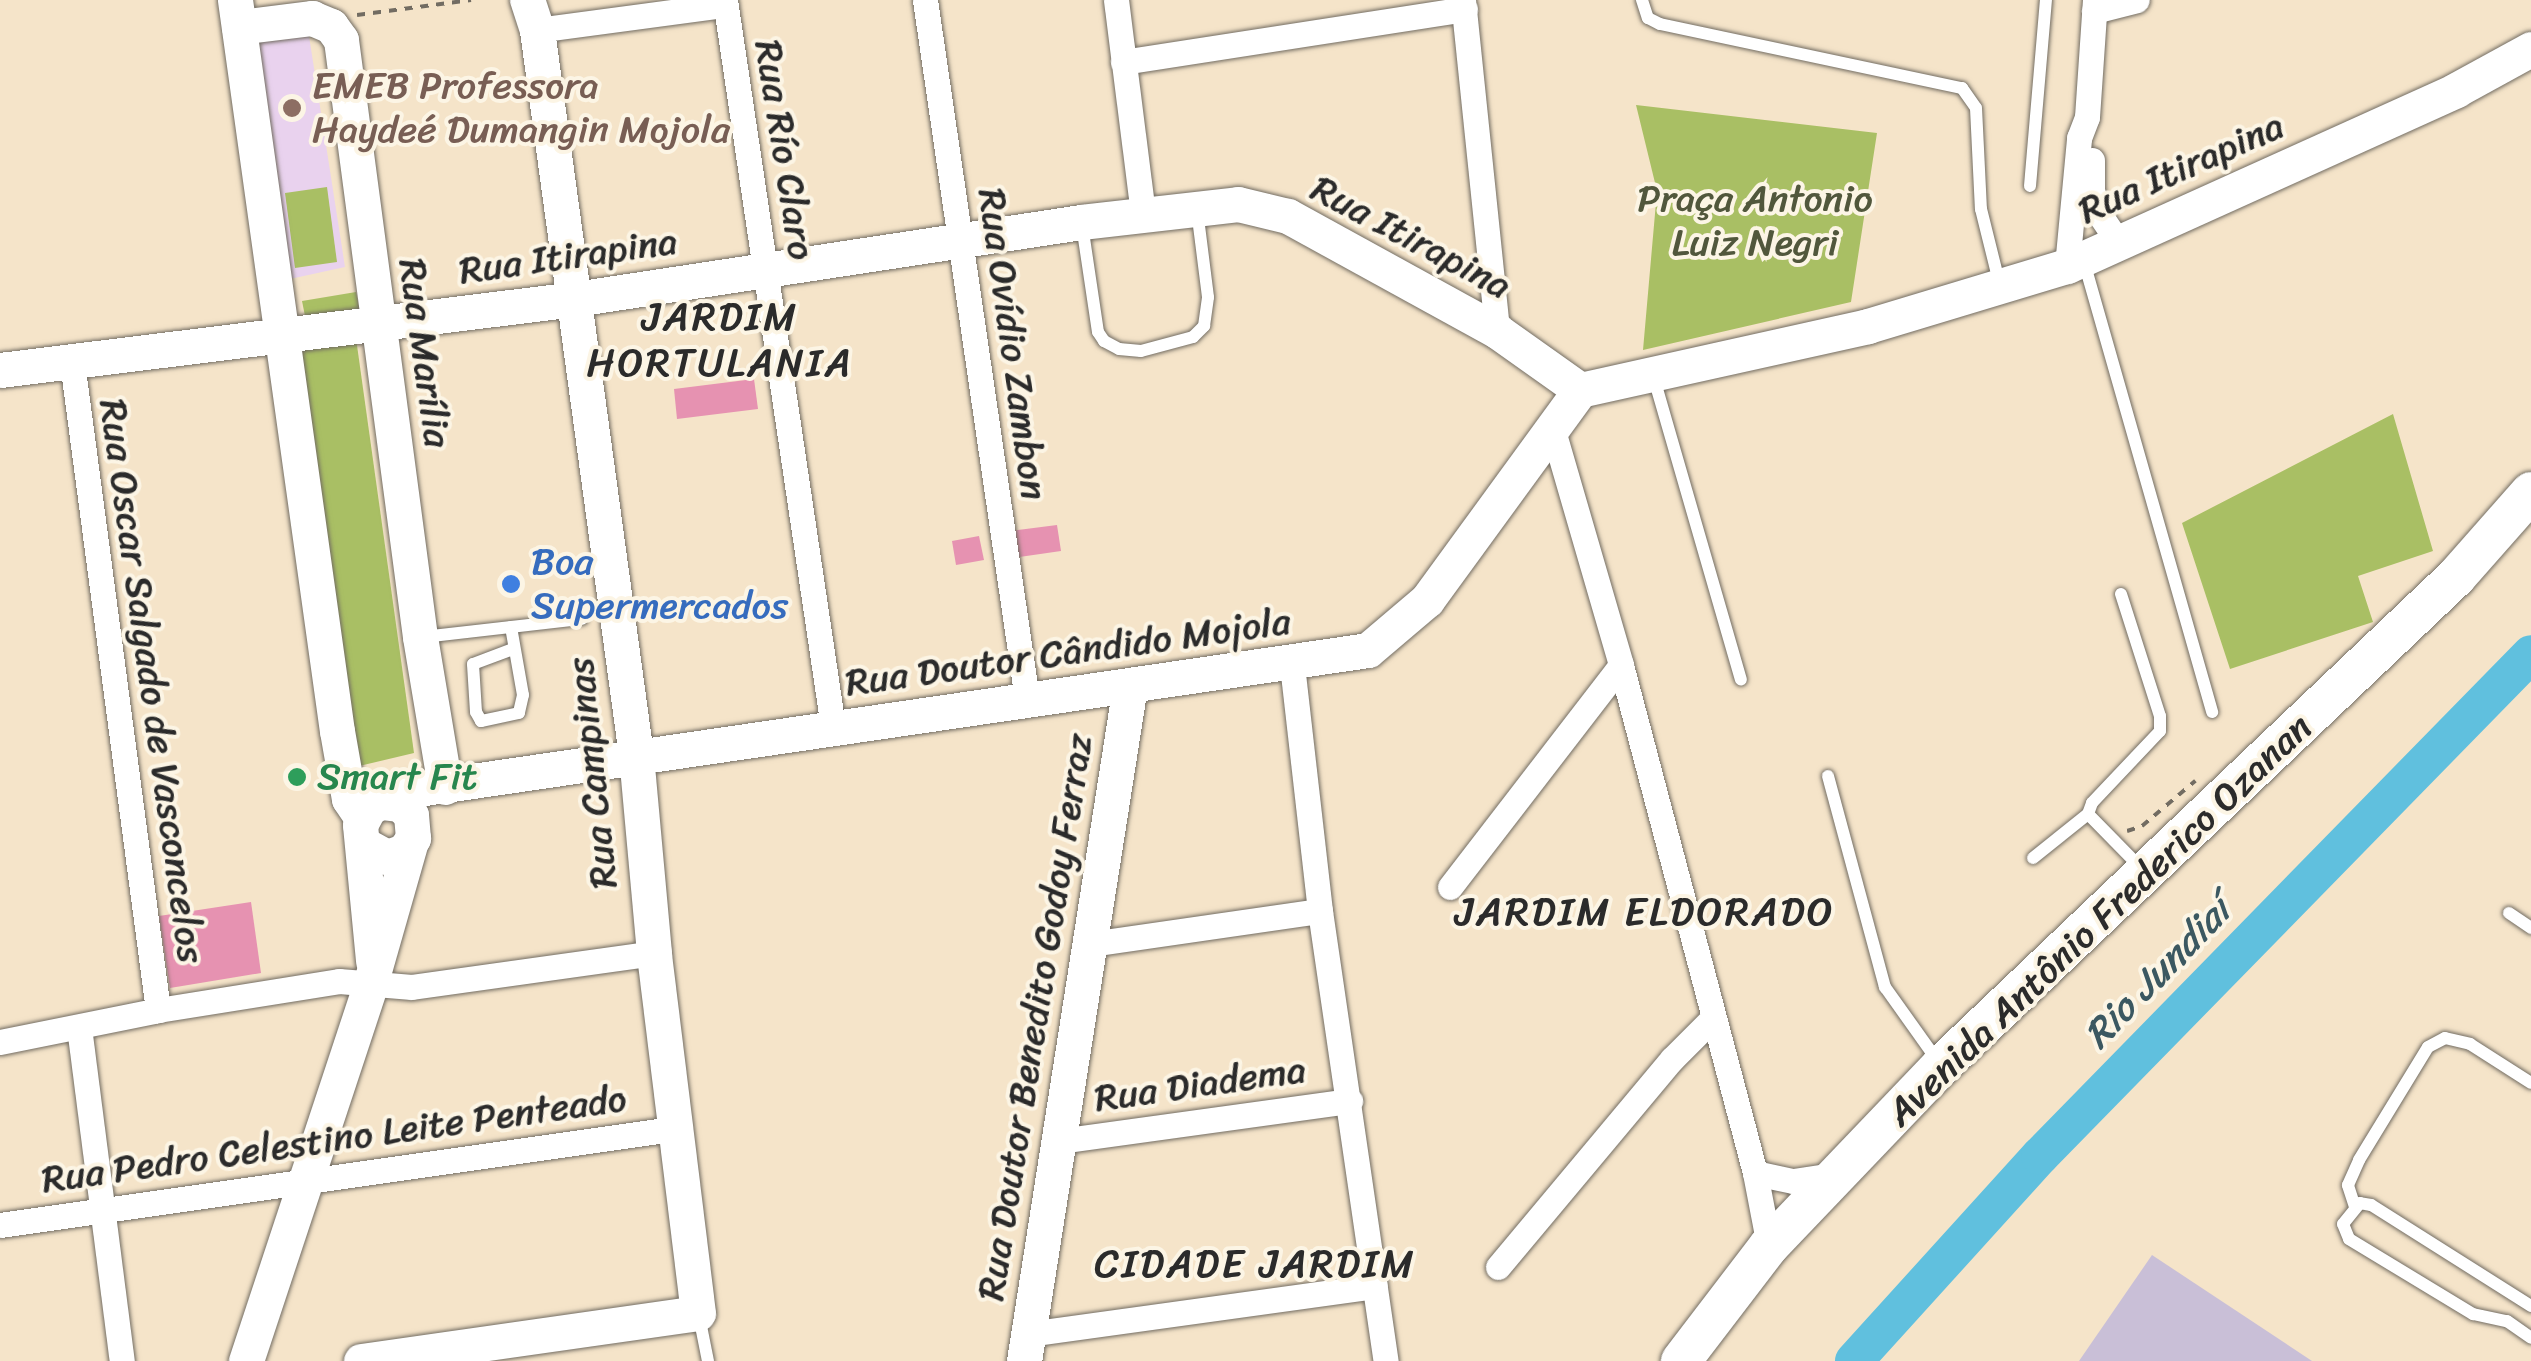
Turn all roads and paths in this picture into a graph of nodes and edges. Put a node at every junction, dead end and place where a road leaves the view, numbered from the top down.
1 (472, 0) edge
2 (925, 0) edge
3 (1116, 0) edge
4 (1642, 0) edge
5 (2046, 0) edge
6 (2137, 0) edge
7 (725, 2) edge
8 (1464, 4) edge
9 (2095, 5) edge
10 (237, 14) edge
11 (532, 15) edge
12 (320, 20) junction
13 (2531, 48) edge
14 (1123, 62) junction
15 (2086, 117) junction
16 (2030, 186) dead end
17 (1196, 206) junction
18 (1143, 215) junction
19 (1082, 222) junction
20 (2119, 243) junction
21 (961, 244) junction
22 (2075, 262) junction
23 (767, 272) junction
24 (2001, 289) junction
25 (575, 300) junction
26 (378, 324) junction
27 (1498, 331) junction
28 (283, 337) junction
29 (72, 362) junction
30 (0, 370) edge
31 (1652, 372) junction
32 (1580, 390) junction
33 (1552, 428) junction
34 (2531, 492) edge
35 (2121, 594) dead end
36 (582, 619) dead end
37 (511, 627) junction
38 (420, 638) junction
39 (513, 649) junction
40 (1292, 665) junction
41 (1621, 665) junction
42 (1741, 680) dead end
43 (1130, 686) junction
44 (1027, 699) junction
45 (2212, 712) dead end
46 (833, 726) junction
47 (636, 756) junction
48 (1828, 776) dead end
49 (446, 787) junction
50 (2088, 814) junction
51 (373, 821) junction
52 (412, 837) junction
53 (2033, 858) dead end
54 (2144, 870) junction
55 (1450, 887) dead end
56 (1320, 911) junction
57 (2509, 914) dead end
58 (2531, 928) edge
59 (1090, 944) junction
60 (654, 952) junction
61 (372, 976) junction
62 (158, 1010) junction
63 (1712, 1019) junction
64 (79, 1027) junction
65 (0, 1042) edge
66 (1942, 1066) junction
67 (2531, 1083) edge
68 (1350, 1101) junction
69 (678, 1128) junction
70 (1060, 1141) junction
71 (1755, 1173) junction
72 (1840, 1174) junction
73 (306, 1184) junction
74 (2355, 1207) junction
75 (104, 1208) junction
76 (0, 1224) edge
77 (1769, 1246) junction
78 (1498, 1267) dead end
79 (1375, 1286) junction
80 (2531, 1306) edge
81 (698, 1313) junction
82 (2531, 1338) edge
83 (1026, 1348) edge
84 (122, 1361) edge
85 (246, 1361) edge
86 (362, 1361) edge
87 (708, 1361) edge
88 (1386, 1361) edge
89 (1681, 1361) edge

1 - 12 path
2 - 21 street, Rua Ovídio Zambon
3 - 14 street
4 - 24 lane
5 - 16 lane
6 - 9 street
7 - 11 street
7 - 23 street, Rua Río Claro
8 - 14 street
8 - 27 street
9 - 15 street
10 - 12 street
10 - 28 street
11 - 25 street, Rua Campinas
12 - 26 street, Rua Marília
13 - 20 street, Rua Itirapina
14 - 18 street
15 - 20 street
15 - 22 street
17 - 18 street, Rua Itirapina
17 - 19 lane
17 - 27 street, Rua Itirapina
18 - 19 street, Rua Itirapina
19 - 21 street, Rua Itirapina
20 - 22 street, Rua Itirapina
21 - 23 street, Rua Itirapina
21 - 44 street, Rua Ovídio Zambon
22 - 24 street, Rua Itirapina
22 - 45 lane
23 - 25 street, Rua Itirapina
23 - 46 street, Rua Río Claro
24 - 31 street, Rua Itirapina
25 - 26 street, Rua Itirapina
25 - 47 street, Rua Campinas
26 - 28 street, Rua Itirapina
26 - 38 street, Rua Marília
27 - 32 street, Rua Itirapina
28 - 29 street, Rua Itirapina
28 - 51 street
29 - 30 street, Rua Itirapina
29 - 62 street, Rua Oscar Salgado de Vasconcelos
31 - 32 street, Rua Itirapina
31 - 42 lane
32 - 33 street, Rua Doutor Cândido Mojola
33 - 40 street, Rua Doutor Cândido Mojola
33 - 41 street
34 - 54 main road, Avenida Antônio Frederico Ozanan
35 - 50 lane
36 - 37 lane
37 - 38 lane
37 - 39 lane
38 - 49 street, Rua Marília
39 - 39 lane
40 - 43 street, Rua Doutor Cândido Mojola
40 - 56 street
41 - 55 street
41 - 63 street
43 - 44 street, Rua Doutor Cândido Mojola
43 - 59 street, Rua Doutor Benedito Godoy Ferraz
44 - 46 street, Rua Doutor Cândido Mojola
46 - 47 street, Rua Doutor Cândido Mojola
47 - 49 street, Rua Doutor Cândido Mojola
47 - 60 street, Rua Campinas
48 - 66 lane
49 - 51 street, Rua Doutor Cândido Mojola
49 - 52 street
50 - 53 lane
50 - 54 lane
51 - 52 street
51 - 52 street
51 - 61 street
52 - 61 street
54 - 66 main road, Avenida Antônio Frederico Ozanan
56 - 59 street
56 - 68 street
57 - 58 lane
59 - 70 street, Rua Doutor Benedito Godoy Ferraz
60 - 61 street
60 - 69 street, Rua Campinas
61 - 62 street
61 - 73 street
62 - 64 street
63 - 71 street
63 - 78 street
64 - 65 street
64 - 75 street
66 - 72 main road, Avenida Antônio Frederico Ozanan
67 - 74 lane
68 - 70 street, Rua Diadema
68 - 79 street
69 - 73 street, Rua Pedro Celestino Leite Penteado
69 - 81 street, Rua Campinas
70 - 83 street, Rua Doutor Benedito Godoy Ferraz
71 - 72 street
71 - 77 street
72 - 77 main road, Avenida Antônio Frederico Ozanan
73 - 75 street, Rua Pedro Celestino Leite Penteado
73 - 85 street
74 - 80 lane
74 - 82 lane
75 - 76 street, Rua Pedro Celestino Leite Penteado
75 - 84 street
77 - 89 main road, Avenida Antônio Frederico Ozanan
79 - 83 street
79 - 88 street
81 - 86 street
81 - 87 lane, Rua Campinas

